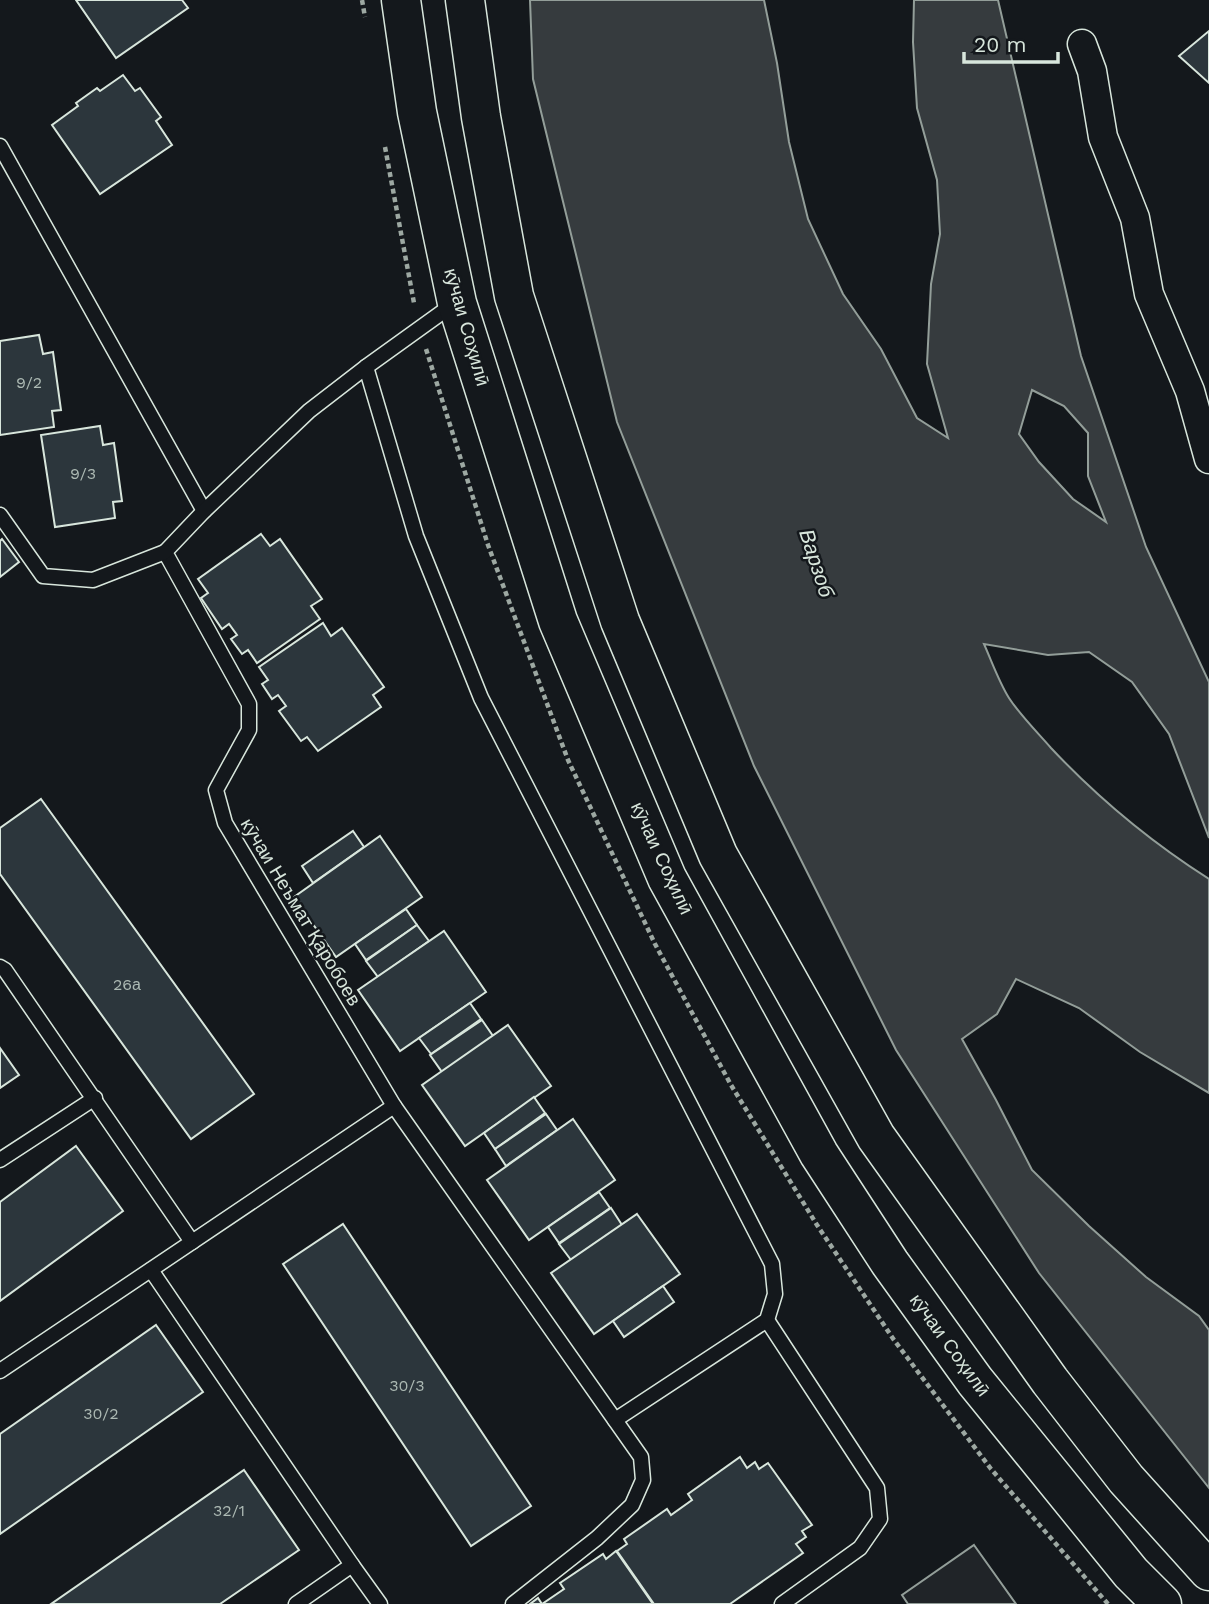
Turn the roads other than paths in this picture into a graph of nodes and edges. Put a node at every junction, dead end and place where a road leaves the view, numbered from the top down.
1 (401, 0) edge
2 (465, 0) edge
3 (1082, 44) dead end
4 (0, 146) edge
5 (457, 303) junction
6 (366, 367) junction
7 (1209, 459) edge
8 (204, 511) junction
9 (0, 515) edge
10 (165, 552) junction
11 (0, 967) edge
12 (95, 1098) junction
13 (394, 1106) junction
14 (0, 1160) edge
15 (192, 1242) junction
16 (151, 1270) junction
17 (767, 1320) junction
18 (0, 1371) edge
19 (615, 1420) junction
20 (352, 1565) junction
21 (1209, 1571) edge
22 (296, 1604) edge
23 (380, 1604) edge
24 (513, 1604) edge
25 (782, 1604) edge
26 (1162, 1604) edge

1 - 5 main road, кӯчаи Соҳилӣ
2 - 21 main road
3 - 7 street
4 - 8 lane
5 - 6 lane
5 - 26 main road, кӯчаи Соҳилӣ
6 - 8 lane
6 - 17 lane
8 - 10 lane
9 - 10 lane
10 - 13 lane, кӯчаи Неъмат Қаробоев
11 - 12 lane
12 - 14 lane
12 - 15 lane
13 - 15 lane
13 - 19 lane, кӯчаи Неъмат Қаробоев
15 - 16 lane
16 - 18 lane
16 - 20 lane
17 - 19 lane
17 - 25 lane
19 - 24 lane, кӯчаи Неъмат Қаробоев
20 - 22 lane
20 - 23 lane

